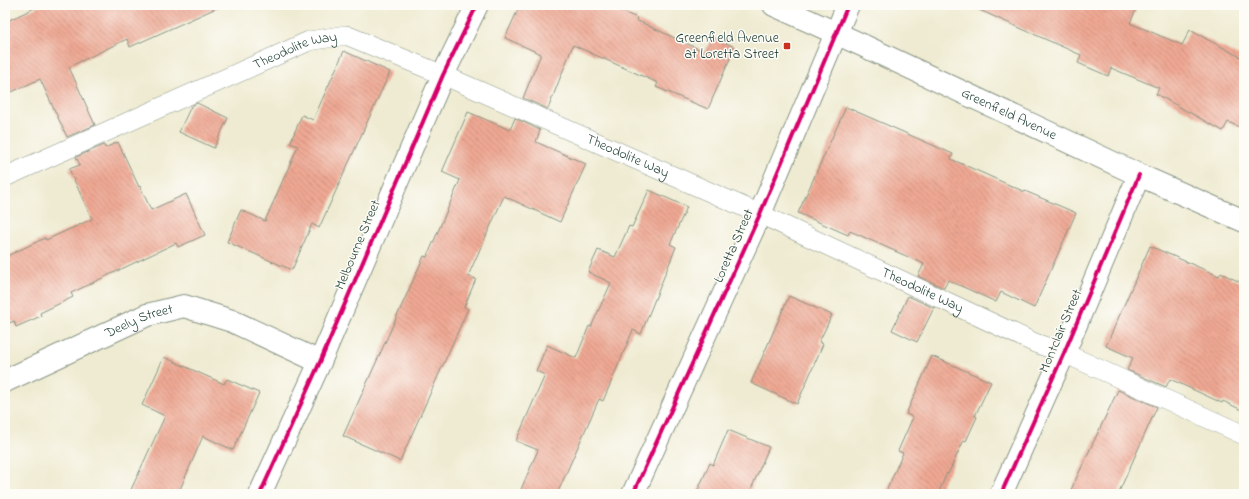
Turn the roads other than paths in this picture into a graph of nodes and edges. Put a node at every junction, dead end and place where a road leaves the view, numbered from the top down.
1 (477, 5) edge
2 (774, 5) edge
3 (848, 5) edge
4 (836, 33) junction
5 (443, 75) junction
6 (1139, 175) junction
7 (5, 177) edge
8 (760, 214) junction
9 (1244, 221) edge
10 (1064, 352) junction
11 (320, 362) junction
12 (5, 381) edge
13 (1244, 435) edge
14 (260, 494) edge
15 (633, 494) edge
16 (1001, 494) edge

1 - 5 street, Melbourne Street
2 - 4 street, Greenfield Avenue
3 - 4 street, Loretta Street
4 - 6 street, Greenfield Avenue
4 - 8 street, Loretta Street
5 - 7 lane, Theodolite Way
5 - 8 lane, Theodolite Way
5 - 11 street, Melbourne Street
6 - 9 street, Greenfield Avenue
6 - 10 street, Montclair Street
8 - 10 lane, Theodolite Way
8 - 15 street, Loretta Street
10 - 13 lane, Theodolite Way
10 - 16 street, Montclair Street
11 - 12 street, Deely Street
11 - 14 street, Melbourne Street

